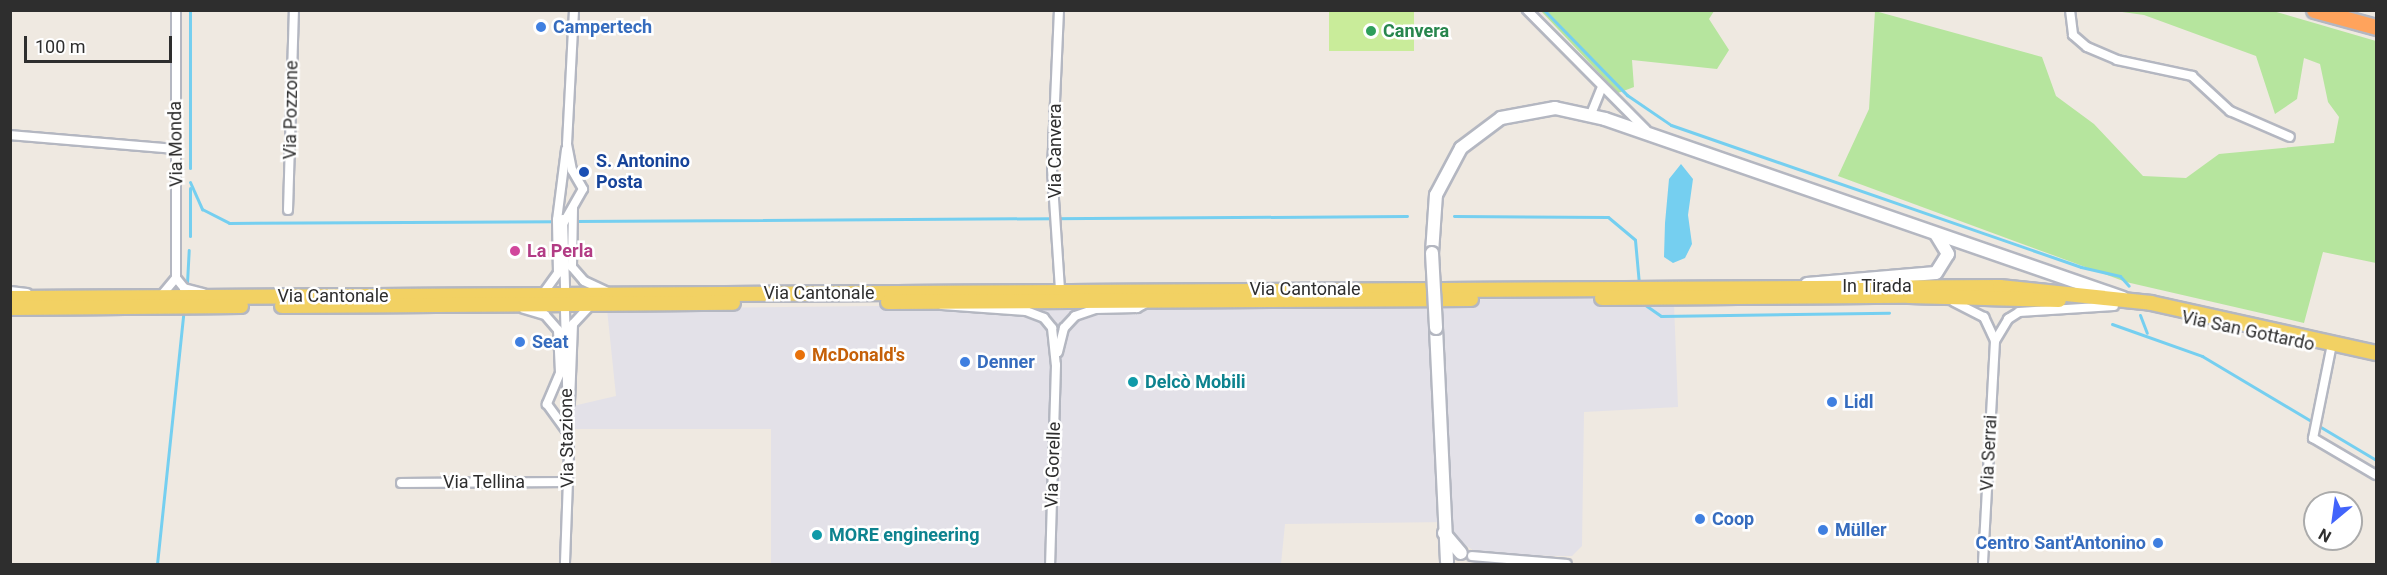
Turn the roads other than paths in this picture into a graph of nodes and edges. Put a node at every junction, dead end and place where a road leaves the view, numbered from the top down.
1 (176, 10) edge
2 (294, 10) edge
3 (574, 10) edge
4 (1059, 10) edge
5 (1527, 10) edge
6 (2070, 10) edge
7 (2314, 10) edge
8 (2376, 27) edge
9 (1601, 89) junction
10 (1612, 100) junction
11 (1591, 114) junction
12 (1605, 118) junction
13 (10, 135) edge
14 (2290, 137) dead end
15 (1659, 138) junction
16 (567, 144) junction
17 (177, 149) junction
18 (581, 183) junction
19 (562, 191) junction
20 (581, 196) junction
21 (288, 210) dead end
22 (564, 222) junction
23 (1932, 232) junction
24 (176, 278) junction
25 (1799, 286) junction
26 (565, 288) dead end
27 (10, 291) edge
28 (1060, 291) junction
29 (1635, 293) junction
30 (614, 294) junction
31 (542, 295) junction
32 (1909, 296) junction
33 (159, 297) junction
34 (211, 297) junction
35 (10, 298) edge
36 (63, 298) junction
37 (1148, 301) junction
38 (933, 302) junction
39 (596, 304) junction
40 (2120, 304) junction
41 (512, 305) junction
42 (10, 308) edge
43 (565, 310) dead end
44 (1995, 341) junction
45 (2331, 349) junction
46 (2376, 353) edge
47 (2376, 359) edge
48 (1056, 364) junction
49 (557, 381) junction
50 (567, 382) junction
51 (568, 411) junction
52 (554, 415) junction
53 (569, 435) junction
54 (2376, 475) edge
55 (568, 482) junction
56 (401, 483) dead end
57 (1443, 532) junction
58 (1470, 558) edge
59 (1446, 563) edge
60 (1504, 563) edge
61 (566, 564) edge
62 (1050, 564) edge
63 (1568, 564) edge
64 (1983, 564) edge

1 - 17 street, Via Monda
2 - 21 street, Via Pozzone
3 - 16 street
4 - 28 street, Via Canvera
5 - 9 street
6 - 14 street
7 - 8 highway
9 - 10 street
9 - 11 street
10 - 12 street
10 - 15 street
11 - 12 street
11 - 57 street, bridge
12 - 15 street
13 - 17 street
15 - 23 street
16 - 18 street
16 - 19 street
17 - 24 street, Via Monda
18 - 19 street
18 - 20 street
19 - 20 street
19 - 22 street
20 - 22 street
22 - 26 street
22 - 30 street
22 - 31 street
23 - 25 street
23 - 40 street
24 - 33 street
24 - 34 street
25 - 29 main road, In Tirada
25 - 40 main road, In Tirada
27 - 36 street
28 - 29 main road, Via Cantonale
28 - 30 main road, Via Cantonale
29 - 32 main road, In Tirada
29 - 37 main road, Via Cantonale
30 - 31 main road, Via Cantonale
31 - 34 main road, Via Cantonale
32 - 40 main road, In Tirada
32 - 44 street
33 - 34 main road, Via Cantonale
33 - 36 main road, Via Cantonale
35 - 36 main road, Via Cantonale
37 - 38 main road, Via Cantonale
37 - 48 street
38 - 39 main road, Via Cantonale
38 - 48 street
39 - 41 main road, Via Cantonale
39 - 51 street
40 - 44 street
40 - 45 main road, Via San Gottardo
40 - 46 main road, Via San Gottardo
41 - 42 main road, Via Cantonale
41 - 49 street
43 - 50 street, Via Stazione
44 - 64 street, Via Serrai
45 - 47 main road, Via San Gottardo
45 - 54 street
48 - 62 street, Via Gorelle
49 - 50 street
49 - 52 street
50 - 51 street, Via Stazione
51 - 52 street
51 - 53 street, Via Stazione
52 - 53 street
53 - 55 street, Via Stazione
55 - 56 street, Via Tellina
55 - 61 street, Via Stazione
57 - 58 street
57 - 59 street
58 - 59 street
58 - 60 street
60 - 63 street

